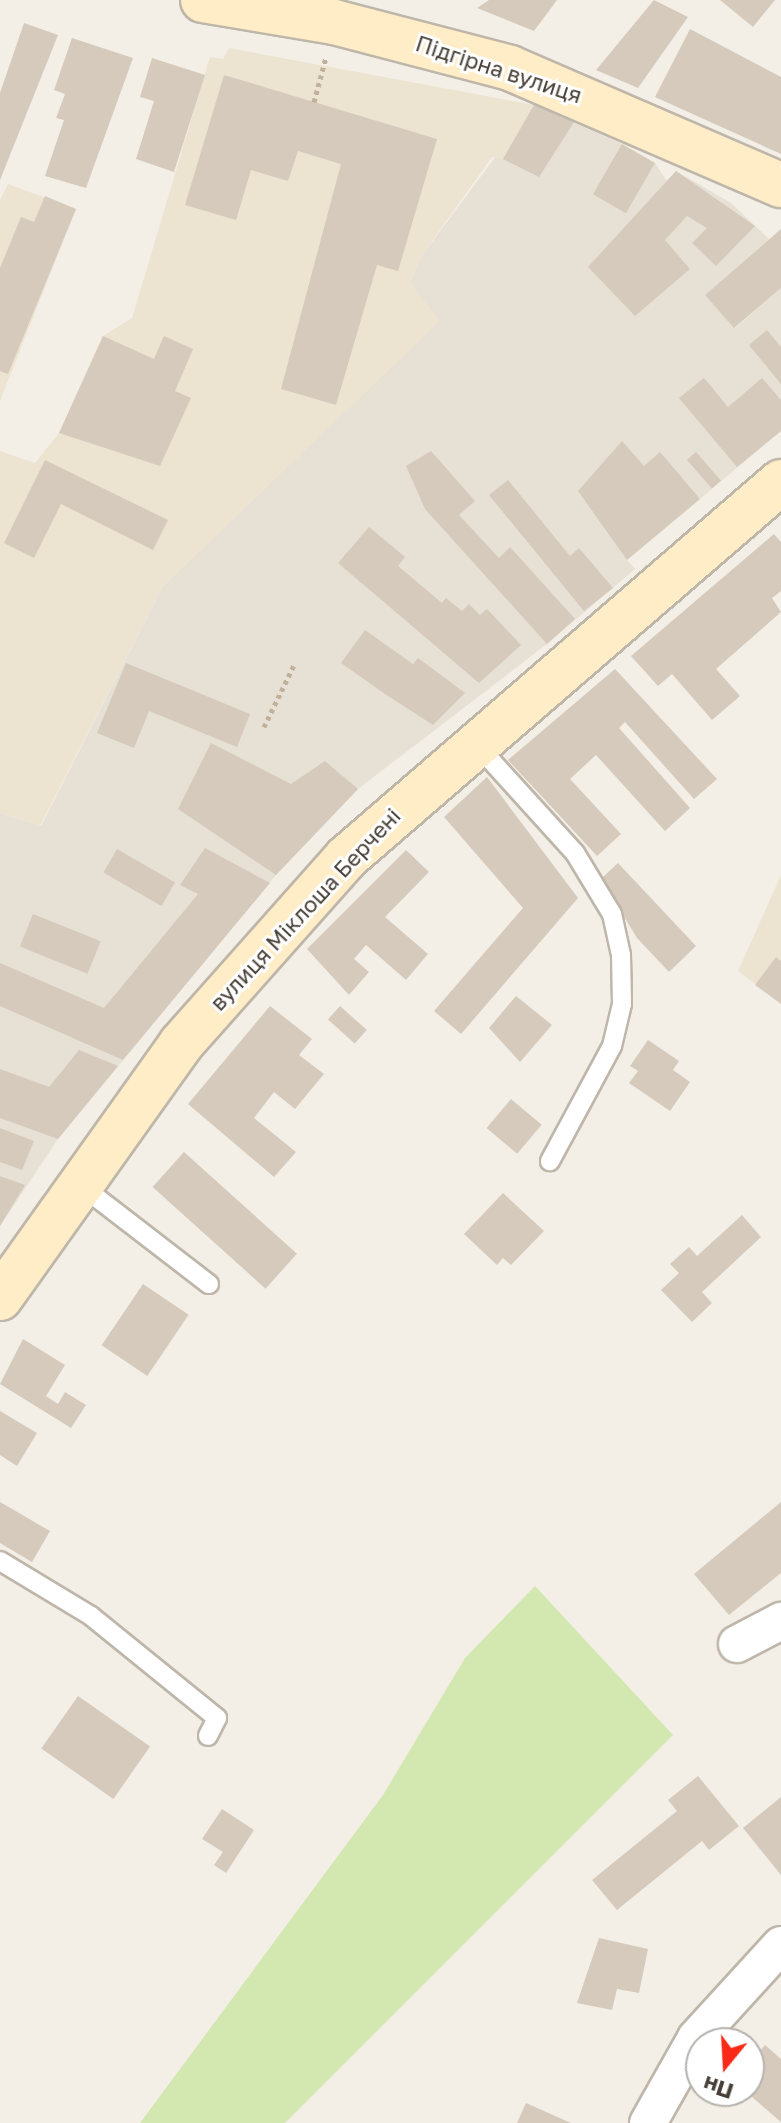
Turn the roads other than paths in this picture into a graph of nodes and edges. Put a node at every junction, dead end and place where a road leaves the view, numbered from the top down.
1 (228, 2) edge
2 (781, 185) edge
3 (781, 482) edge
4 (475, 743) junction
5 (550, 1161) dead end
6 (77, 1182) junction
7 (209, 1284) dead end
8 (0, 1298) edge
9 (0, 1561) edge
10 (781, 1621) edge
11 (737, 1644) dead end
12 (208, 1736) dead end
13 (781, 1945) edge
14 (648, 2123) edge

1 - 2 street, Підгірна вулиця
3 - 4 street, вулиця Міклоша Берчені
4 - 5 lane
4 - 6 street, вулиця Міклоша Берчені
6 - 7 lane
6 - 8 street, вулиця Міклоша Берчені
9 - 12 lane
10 - 11 street
13 - 14 street

